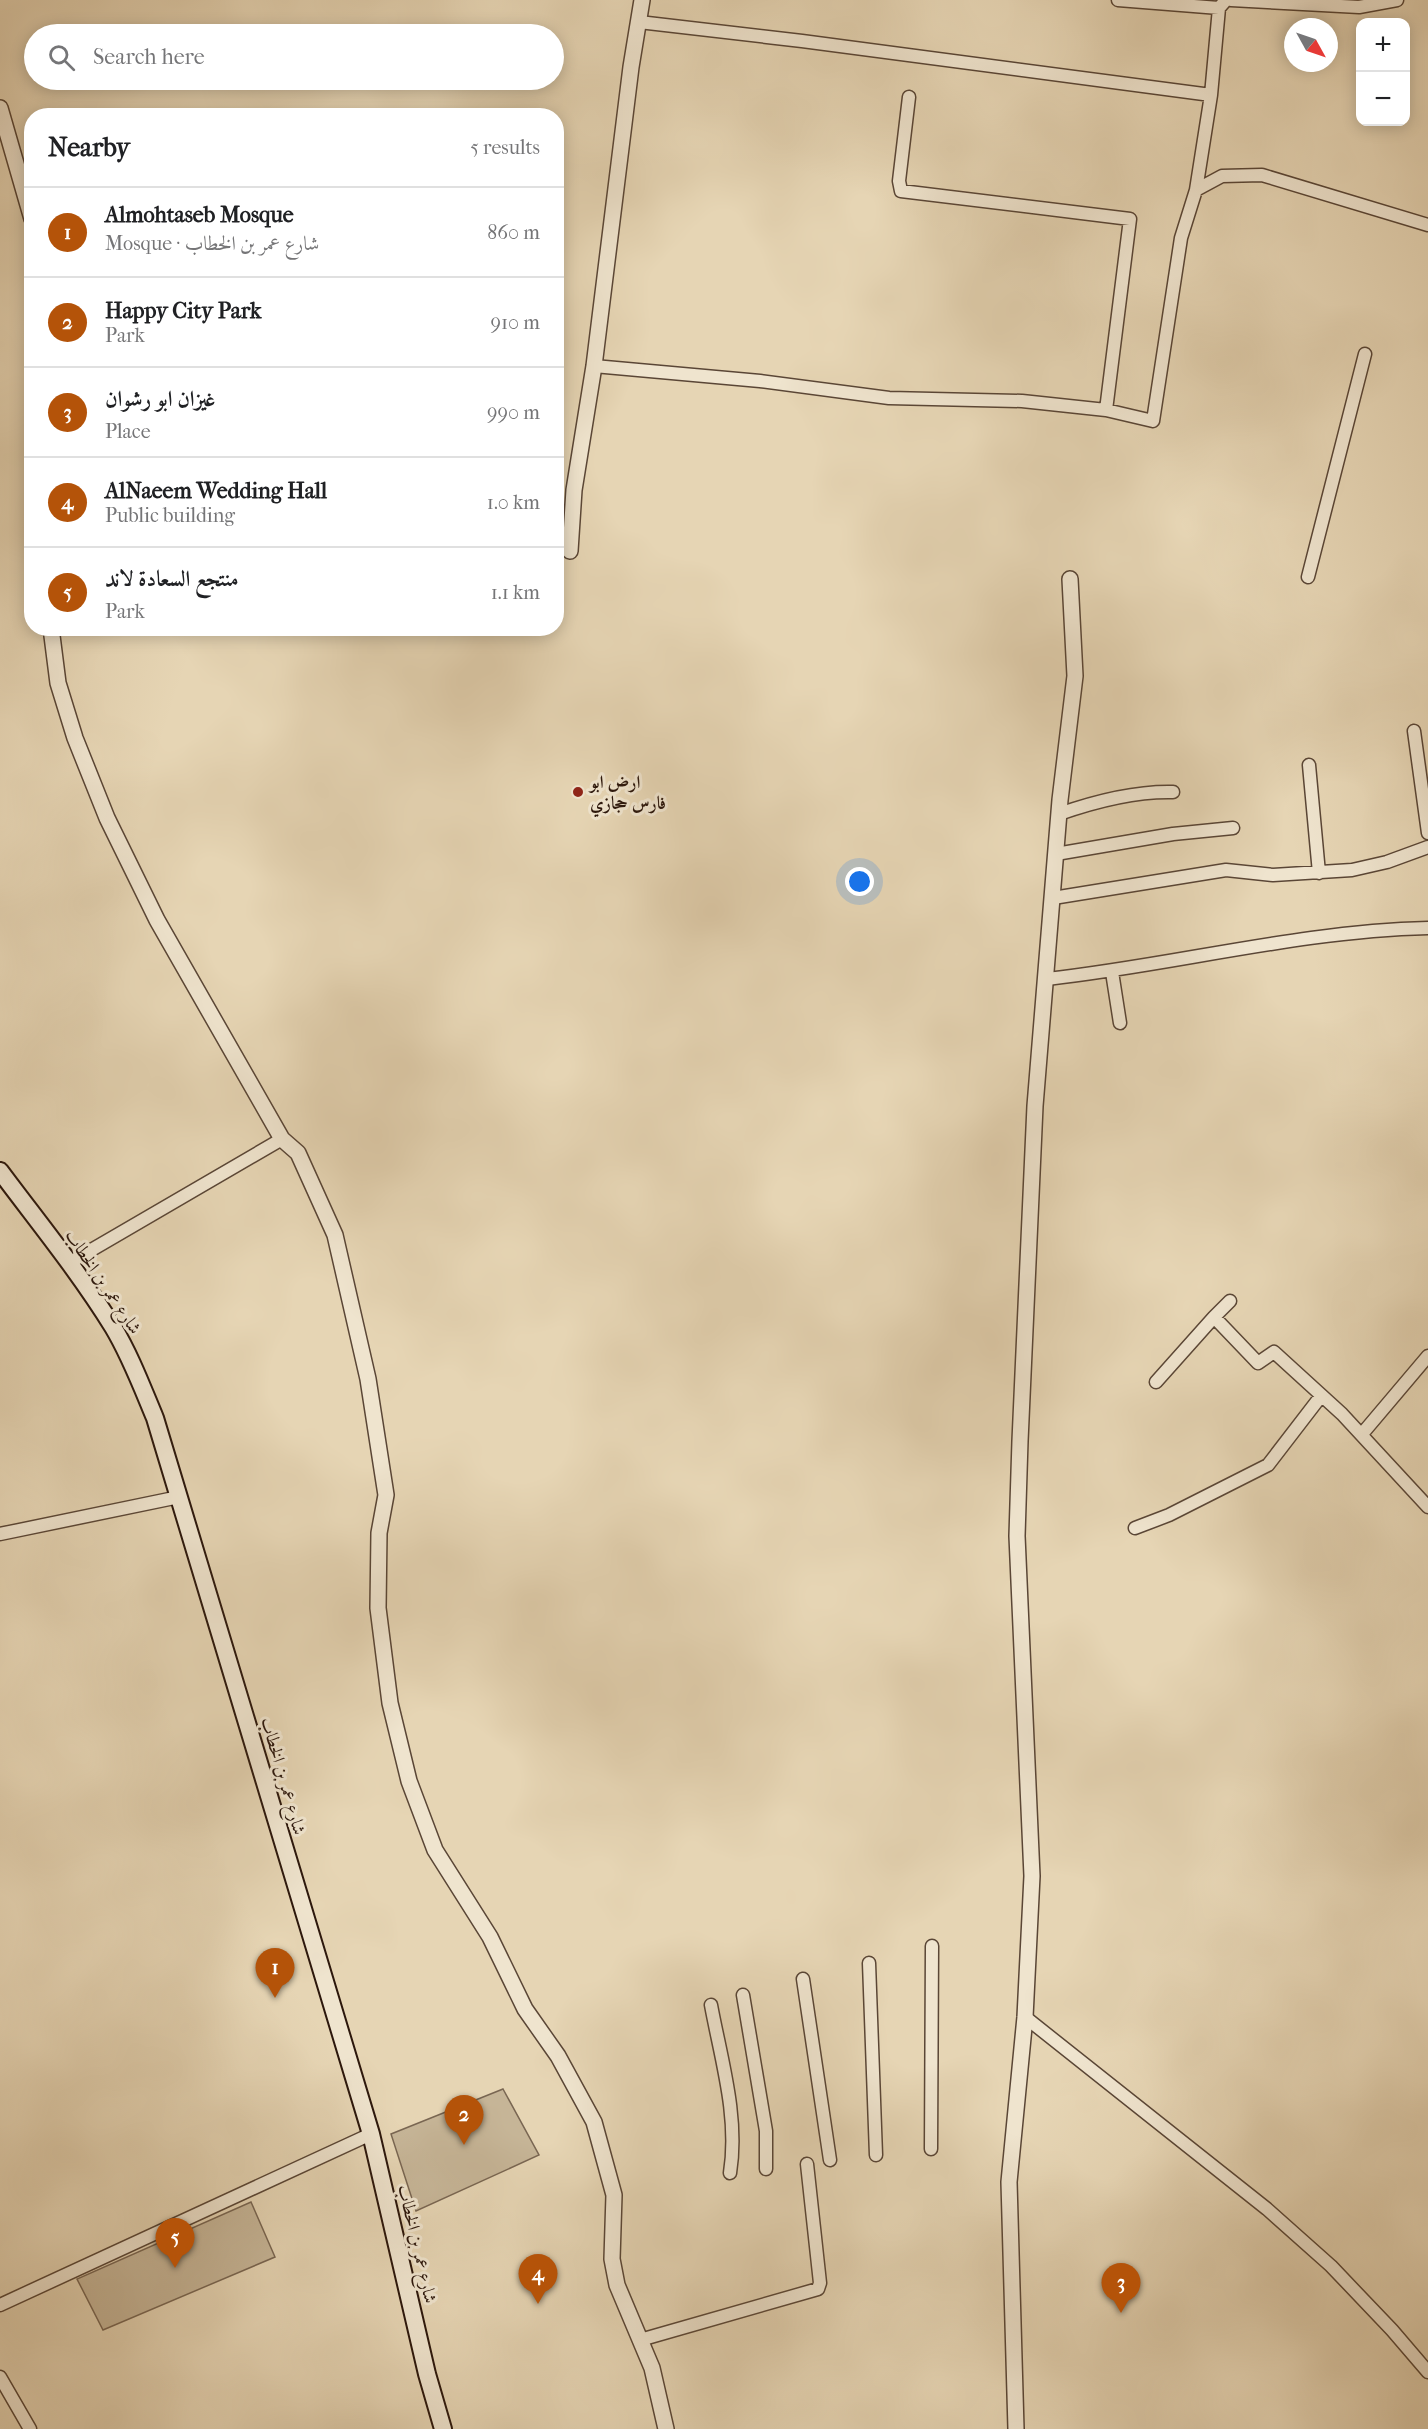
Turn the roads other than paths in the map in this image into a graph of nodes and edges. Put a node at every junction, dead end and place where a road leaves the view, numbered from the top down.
1 (642, 0) edge
2 (1118, 0) edge
3 (1231, 0) edge
4 (1397, 0) edge
5 (1223, 4) edge
6 (639, 22) junction
7 (1210, 95) junction
8 (909, 97) dead end
9 (0, 108) edge
10 (1196, 190) junction
11 (24, 191) edge
12 (1428, 225) edge
13 (1365, 354) dead end
14 (594, 366) junction
15 (1106, 410) junction
16 (570, 551) dead end
17 (1308, 577) dead end
18 (1070, 579) dead end
19 (52, 636) edge
20 (1414, 731) dead end
21 (1309, 765) dead end
22 (1173, 792) dead end
23 (1059, 814) junction
24 (1233, 828) dead end
25 (1428, 833) edge
26 (1428, 847) edge
27 (1056, 854) junction
28 (1319, 873) junction
29 (1053, 898) junction
30 (1428, 928) edge
31 (1112, 972) junction
32 (1047, 979) junction
33 (1120, 1023) dead end
34 (282, 1139) junction
35 (0, 1171) edge
36 (69, 1263) junction
37 (1230, 1301) dead end
38 (1214, 1317) junction
39 (1428, 1356) edge
40 (1156, 1382) dead end
41 (1321, 1396) junction
42 (1362, 1434) junction
43 (179, 1497) junction
44 (1428, 1507) edge
45 (1134, 1528) dead end
46 (0, 1534) edge
47 (932, 1946) dead end
48 (869, 1963) dead end
49 (803, 1979) dead end
50 (743, 1995) dead end
51 (711, 2005) dead end
52 (1025, 2017) junction
53 (371, 2134) junction
54 (931, 2149) dead end
55 (876, 2155) dead end
56 (830, 2160) dead end
57 (807, 2164) dead end
58 (766, 2169) dead end
59 (730, 2173) dead end
60 (0, 2305) edge
61 (640, 2340) junction
62 (1428, 2372) edge
63 (0, 2378) edge
64 (30, 2429) edge
65 (443, 2429) edge
66 (666, 2429) edge
67 (1016, 2429) edge

1 - 6 street
2 - 5 street
3 - 4 street
5 - 7 street
6 - 7 street
6 - 14 street
7 - 10 street
8 - 15 street
9 - 11 street
10 - 12 street
10 - 15 street
13 - 17 street
14 - 15 street
14 - 16 street
18 - 23 street
19 - 34 street
20 - 25 street
21 - 28 street
22 - 23 street
23 - 27 street
24 - 27 street
26 - 28 street
27 - 29 street
28 - 29 street
29 - 32 street
30 - 31 street
31 - 32 street
31 - 33 street
32 - 52 street
34 - 36 street
34 - 61 street
35 - 36 main road, شارع عمر بن الخطاب
36 - 43 main road, شارع عمر بن الخطاب
37 - 38 street
38 - 40 street
38 - 41 street
39 - 42 street
41 - 42 street
41 - 45 street
42 - 44 street
43 - 46 street
43 - 53 main road, شارع عمر بن الخطاب
47 - 54 street
48 - 55 street
49 - 56 street
50 - 58 street
51 - 59 street
52 - 62 street
52 - 67 street
53 - 60 street
53 - 65 main road, شارع عمر بن الخطاب
57 - 61 street
61 - 66 street
63 - 64 street

